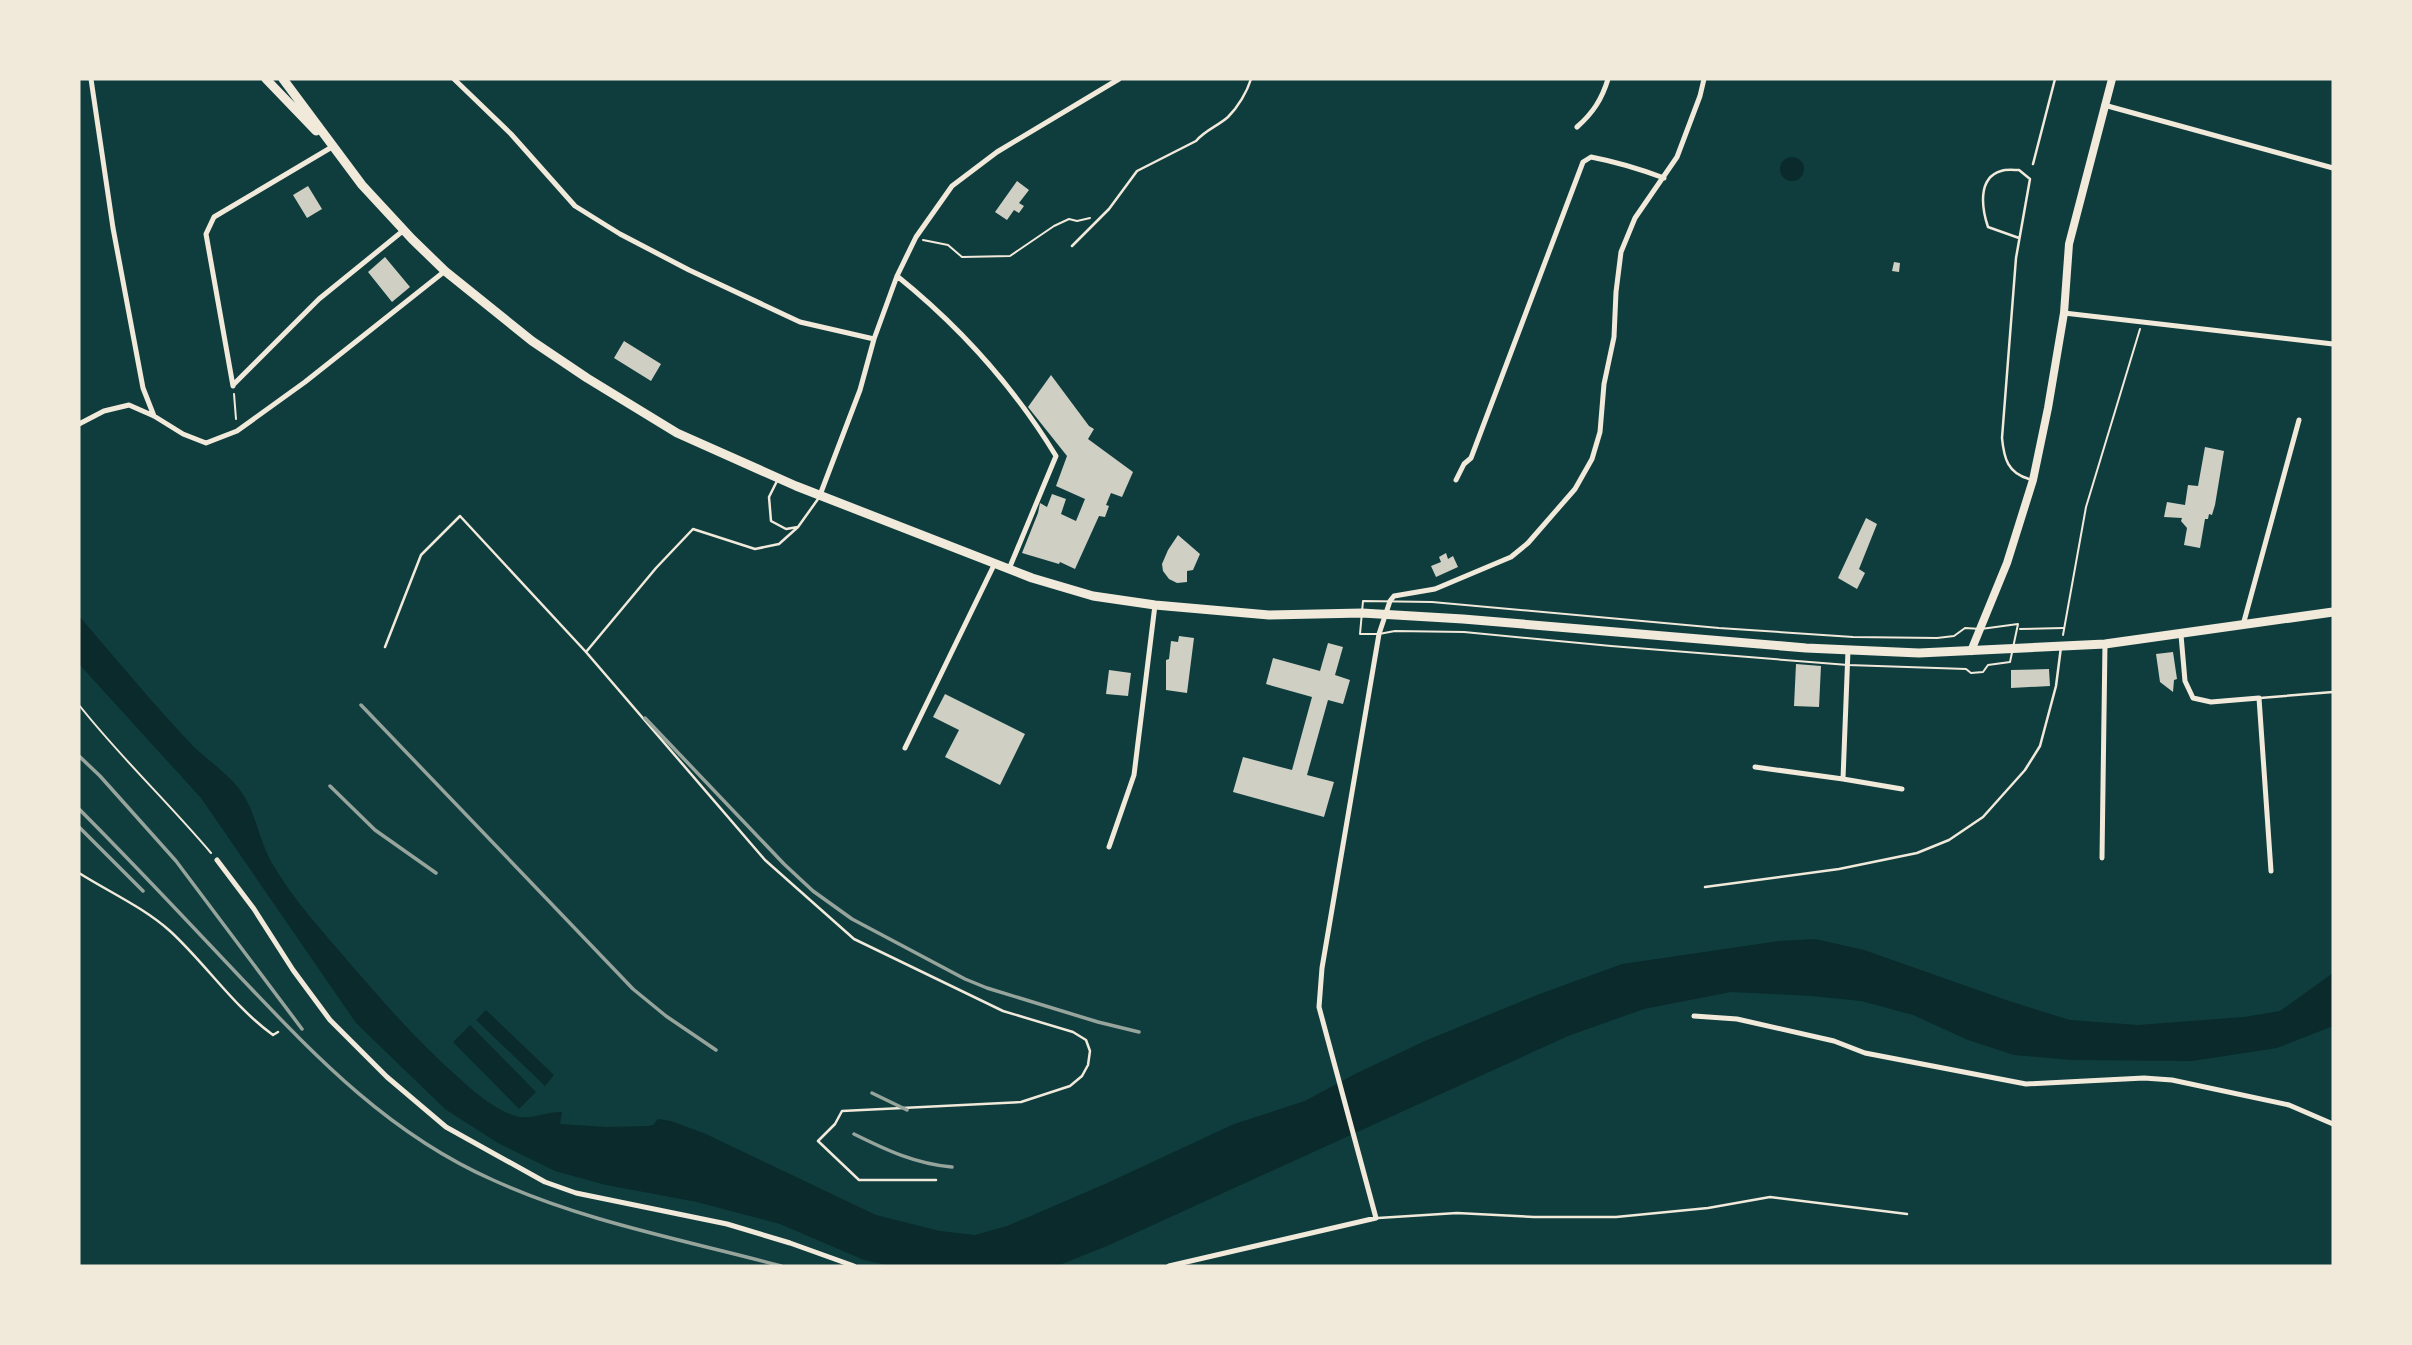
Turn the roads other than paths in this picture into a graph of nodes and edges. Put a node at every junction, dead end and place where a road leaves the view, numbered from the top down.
1 (91, 79) edge
2 (266, 79) edge
3 (283, 79) edge
4 (454, 79) edge
5 (1119, 79) edge
6 (1251, 79) edge
7 (1608, 79) edge
8 (1704, 79) edge
9 (2055, 79) edge
10 (2112, 79) edge
11 (2104, 105) junction
12 (1577, 127) dead end
13 (332, 147) junction
14 (2033, 164) dead end
15 (2333, 168) edge
16 (1664, 178) junction
17 (404, 230) junction
18 (2019, 238) junction
19 (1072, 246) dead end
20 (445, 271) junction
21 (897, 276) junction
22 (2064, 313) junction
23 (874, 339) junction
24 (2333, 344) edge
25 (154, 416) junction
26 (2300, 420) dead end
27 (79, 424) edge
28 (778, 478) junction
29 (1456, 480) dead end
30 (2033, 480) junction
31 (820, 495) junction
32 (798, 527) junction
33 (995, 563) junction
34 (1009, 569) junction
35 (1155, 605) junction
36 (2333, 612) edge
37 (1385, 614) junction
38 (2243, 625) junction
39 (2181, 635) junction
40 (2105, 644) junction
41 (2061, 646) junction
42 (385, 647) dead end
43 (1848, 650) junction
44 (1971, 651) junction
45 (586, 652) junction
46 (2333, 692) edge
47 (2259, 698) junction
48 (905, 748) dead end
49 (1755, 767) dead end
50 (1843, 779) junction
51 (1902, 789) dead end
52 (1109, 847) dead end
53 (2102, 858) dead end
54 (217, 860) road end
55 (2272, 872) dead end
56 (79, 873) edge
57 (1705, 887) dead end
58 (1694, 1016) dead end
59 (278, 1032) dead end
60 (2333, 1124) edge
61 (936, 1180) dead end
62 (1908, 1214) dead end
63 (1376, 1218) junction
64 (854, 1266) edge
65 (1169, 1266) edge

1 - 25 street
2 - 13 main road
3 - 13 main road
4 - 23 street
5 - 21 street
6 - 19 lane
7 - 12 street
8 - 16 street
9 - 14 lane
10 - 11 main road
11 - 15 street
11 - 22 main road
13 - 17 main road
13 - 17 street
16 - 29 street
16 - 37 street
17 - 20 main road
18 - 18 lane
18 - 30 lane
20 - 25 street
20 - 28 main road
21 - 23 street
21 - 34 street
22 - 24 street
22 - 30 main road
23 - 31 street
25 - 27 street
26 - 38 street
28 - 31 main road
28 - 32 lane
30 - 44 main road
31 - 32 lane
31 - 33 main road
32 - 45 lane
33 - 34 main road
33 - 48 street
34 - 35 main road
35 - 37 main road
35 - 52 street
36 - 38 main road
37 - 43 main road
37 - 63 street
38 - 39 main road
39 - 40 main road
39 - 47 street
40 - 41 main road
40 - 53 street
41 - 44 main road
41 - 57 lane
42 - 45 lane
43 - 44 main road
43 - 50 street
45 - 61 lane
46 - 47 lane
47 - 55 street
49 - 50 street
50 - 51 street
54 - 64 street
56 - 59 lane
58 - 60 street
62 - 63 lane
63 - 65 street

